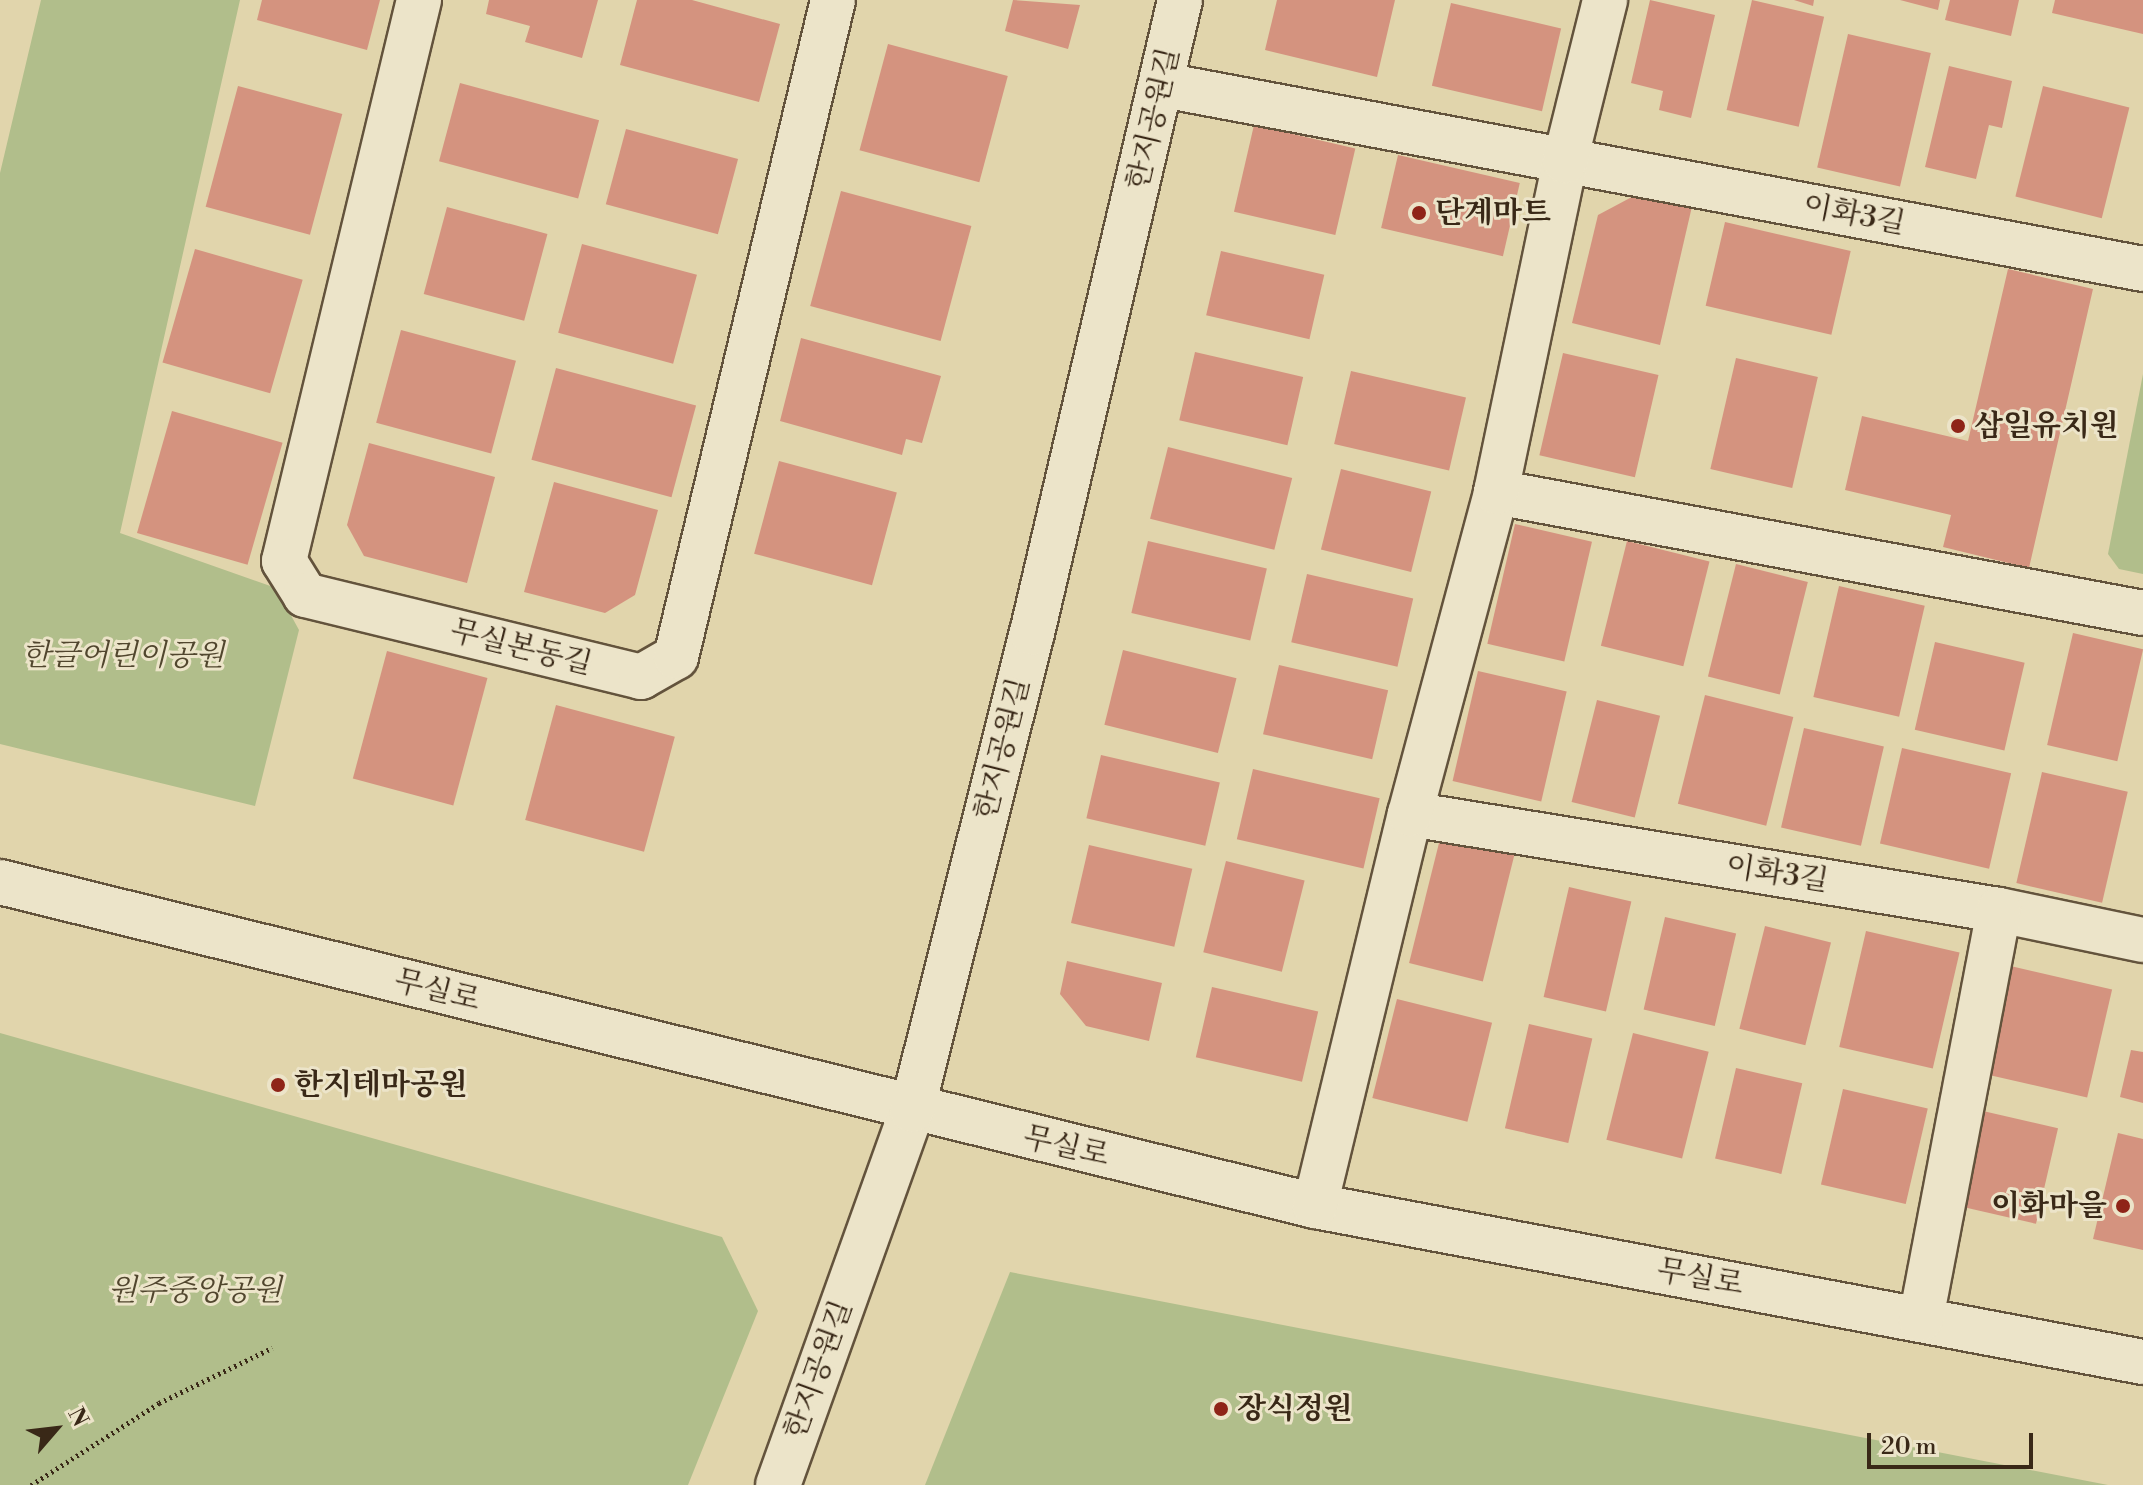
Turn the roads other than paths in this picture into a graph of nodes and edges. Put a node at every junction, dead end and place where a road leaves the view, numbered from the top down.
1 (419, 0) edge
2 (833, 0) edge
3 (1180, 0) edge
4 (1605, 0) edge
5 (1163, 85) junction
6 (1565, 161) junction
7 (2143, 269) edge
8 (1496, 492) junction
9 (2143, 613) edge
10 (1410, 814) junction
11 (0, 882) edge
12 (1999, 910) junction
13 (2143, 940) edge
14 (912, 1110) junction
15 (1315, 1206) junction
16 (1921, 1319) junction
17 (2143, 1362) edge
18 (778, 1485) edge

1 - 2 street, 무실본동길
3 - 5 street, 한지공원길
4 - 6 street
5 - 6 street, 이화3길
5 - 14 street, 한지공원길
6 - 7 street, 이화3길
6 - 8 street
8 - 9 street
8 - 10 street
10 - 12 street, 이화3길
10 - 15 street
11 - 14 street, 무실로
12 - 13 street, 이화3길
12 - 16 street
14 - 15 street, 무실로
14 - 18 street, 한지공원길
15 - 16 street, 무실로
16 - 17 street, 무실로

